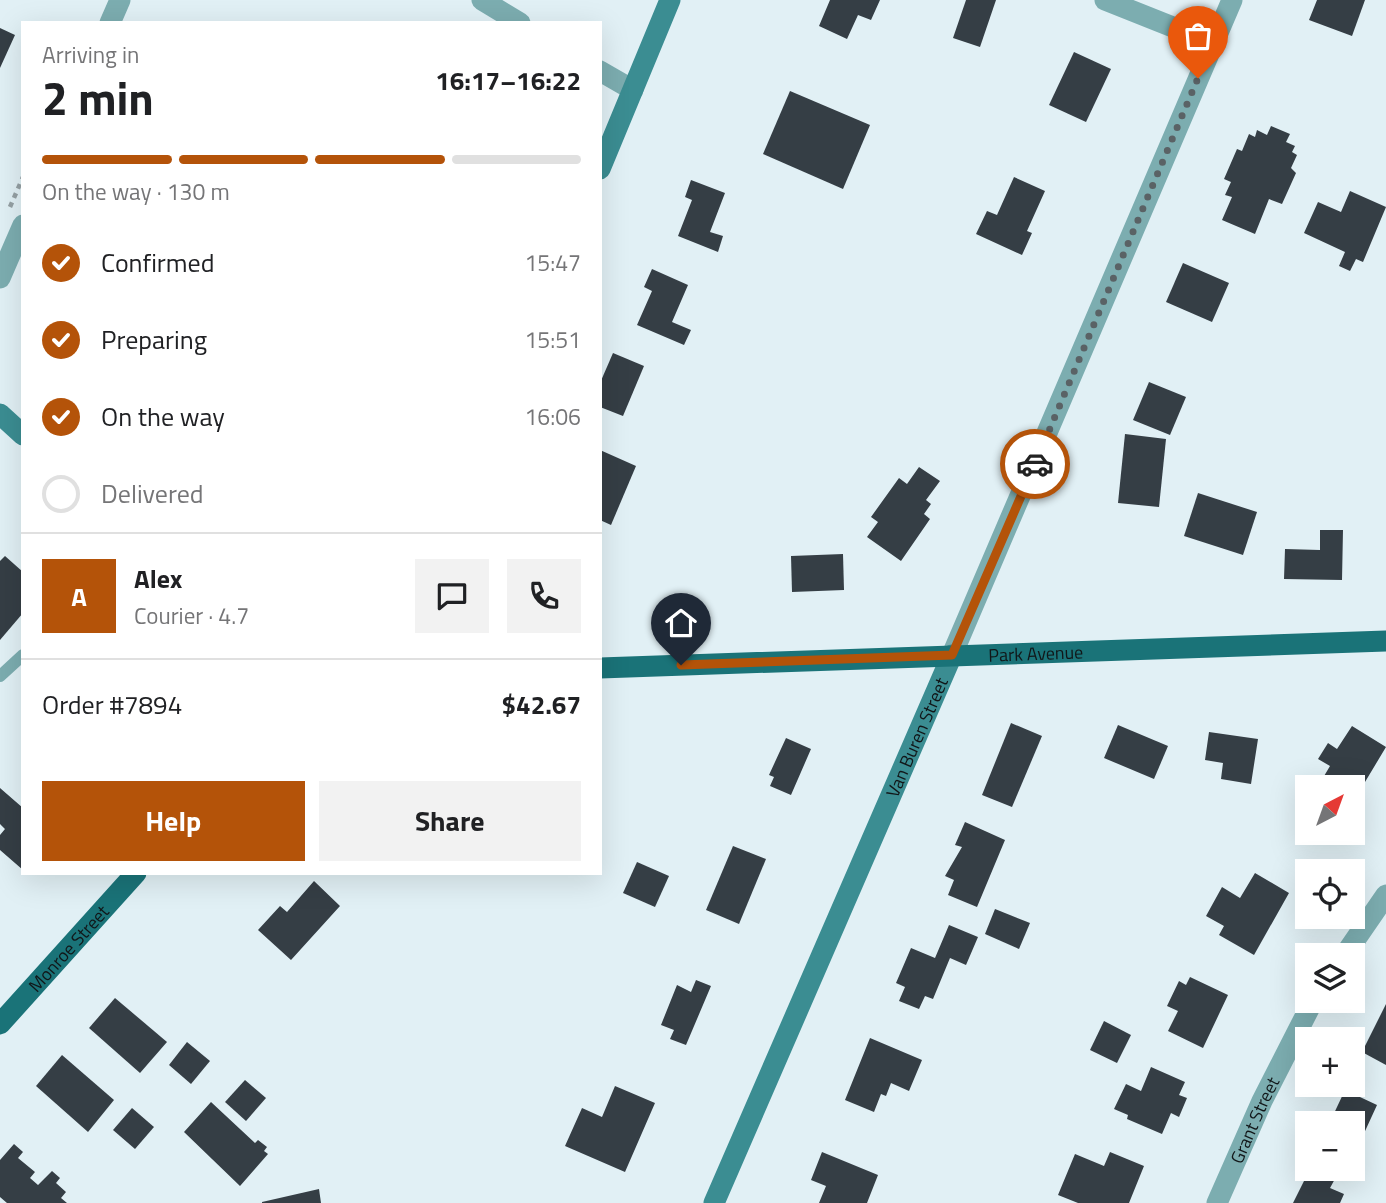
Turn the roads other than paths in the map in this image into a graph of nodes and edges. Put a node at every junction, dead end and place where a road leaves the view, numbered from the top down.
1 (120, 0) edge
2 (482, 0) edge
3 (670, 0) edge
4 (1105, 0) edge
5 (1232, 0) edge
6 (111, 21) edge
7 (517, 21) edge
8 (1213, 43) junction
9 (602, 72) edge
10 (633, 90) junction
11 (602, 164) edge
12 (21, 230) edge
13 (0, 278) edge
14 (0, 414) edge
15 (21, 433) edge
16 (1386, 641) edge
17 (952, 655) junction
18 (21, 657) edge
19 (602, 668) edge
20 (0, 676) edge
21 (134, 875) edge
22 (1386, 895) edge
23 (1353, 943) edge
24 (1307, 1013) edge
25 (0, 1024) edge
26 (714, 1203) edge
27 (1217, 1203) edge

1 - 6 street
2 - 7 street
3 - 10 street
4 - 8 street
5 - 8 street, Van Buren Street
8 - 17 street, Van Buren Street
9 - 10 street
10 - 11 street
12 - 13 street
14 - 15 street
16 - 17 main road, Park Avenue
17 - 19 main road, Park Avenue
17 - 26 street, Van Buren Street
18 - 20 lane
21 - 25 main road, Monroe Street
22 - 23 street
24 - 27 street, Grant Street

